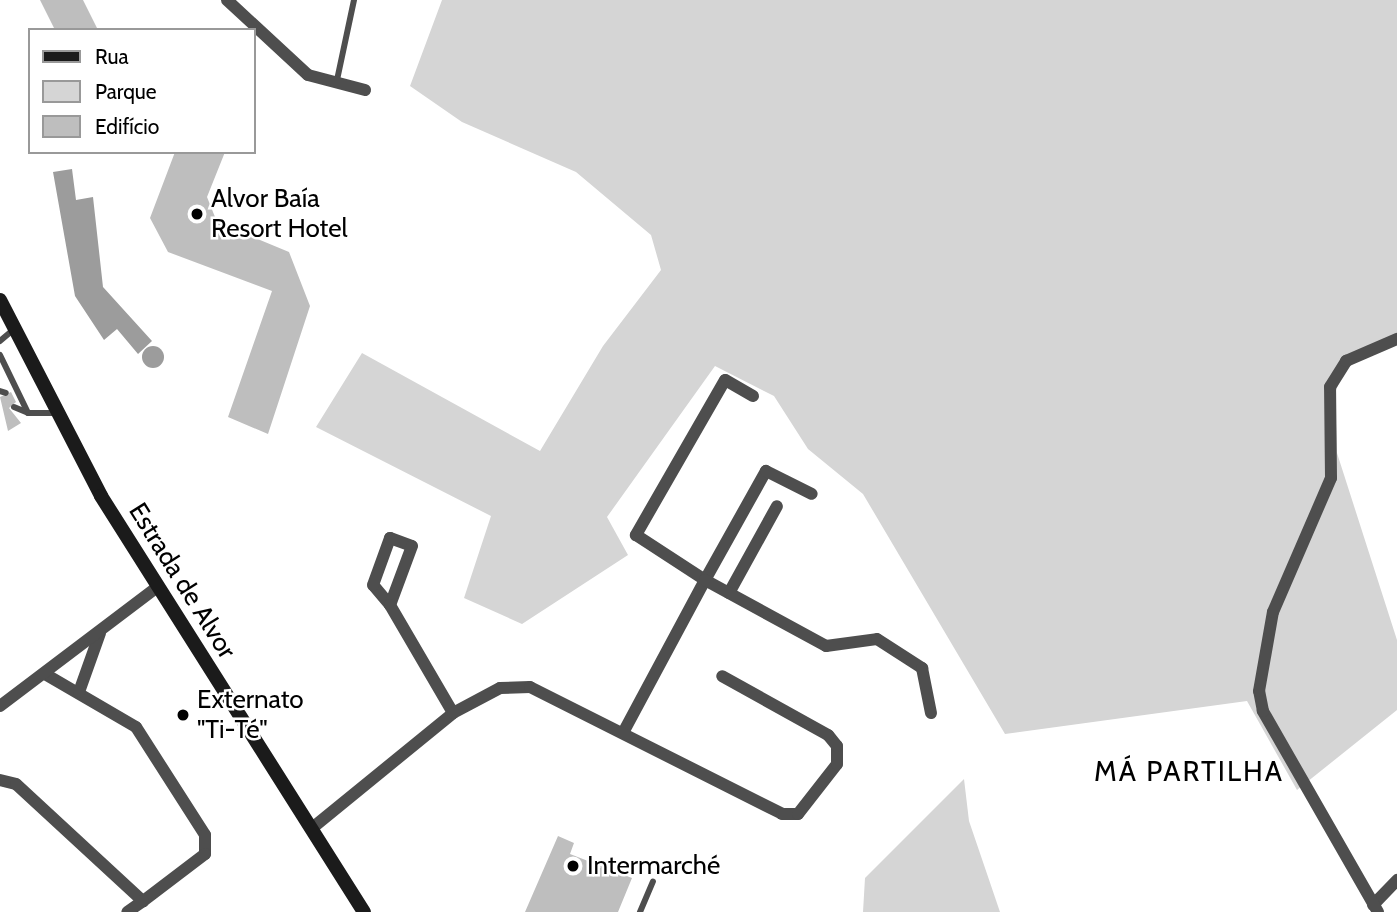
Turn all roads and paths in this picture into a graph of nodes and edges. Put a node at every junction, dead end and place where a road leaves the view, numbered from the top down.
1 (226, 0) edge
2 (354, 0) edge
3 (337, 80) junction
4 (365, 90) dead end
5 (0, 300) edge
6 (15, 328) junction
7 (1397, 339) edge
8 (0, 341) edge
9 (0, 355) edge
10 (753, 396) dead end
11 (14, 407) dead end
12 (29, 413) junction
13 (58, 413) junction
14 (812, 494) dead end
15 (777, 506) dead end
16 (705, 580) junction
17 (156, 588) junction
18 (729, 593) junction
19 (390, 605) junction
20 (100, 633) junction
21 (45, 674) junction
22 (722, 676) dead end
23 (79, 692) junction
24 (0, 706) edge
25 (453, 713) junction
26 (931, 713) dead end
27 (624, 731) junction
28 (0, 779) edge
29 (311, 829) junction
30 (1397, 880) edge
31 (653, 882) dead end
32 (143, 901) junction
33 (1376, 908) edge
34 (127, 912) edge
35 (364, 912) edge
36 (640, 912) edge

1 - 3 street
2 - 3 lane
3 - 4 street
5 - 6 street, Estrada de Alvor
6 - 8 lane
6 - 13 street, Estrada de Alvor
7 - 33 street
9 - 12 lane
10 - 16 street
11 - 12 lane
12 - 13 lane
13 - 17 street, Estrada de Alvor
14 - 16 street
15 - 18 street
16 - 18 street
16 - 27 street
17 - 20 street
17 - 29 street, Estrada de Alvor
18 - 26 street
19 - 19 street
19 - 25 street
20 - 21 street
20 - 23 street
21 - 23 street
21 - 24 street
22 - 27 street
23 - 32 street
25 - 27 street
25 - 29 street
28 - 32 street
29 - 35 street, Estrada de Alvor
30 - 33 street
31 - 36 lane
32 - 34 street

